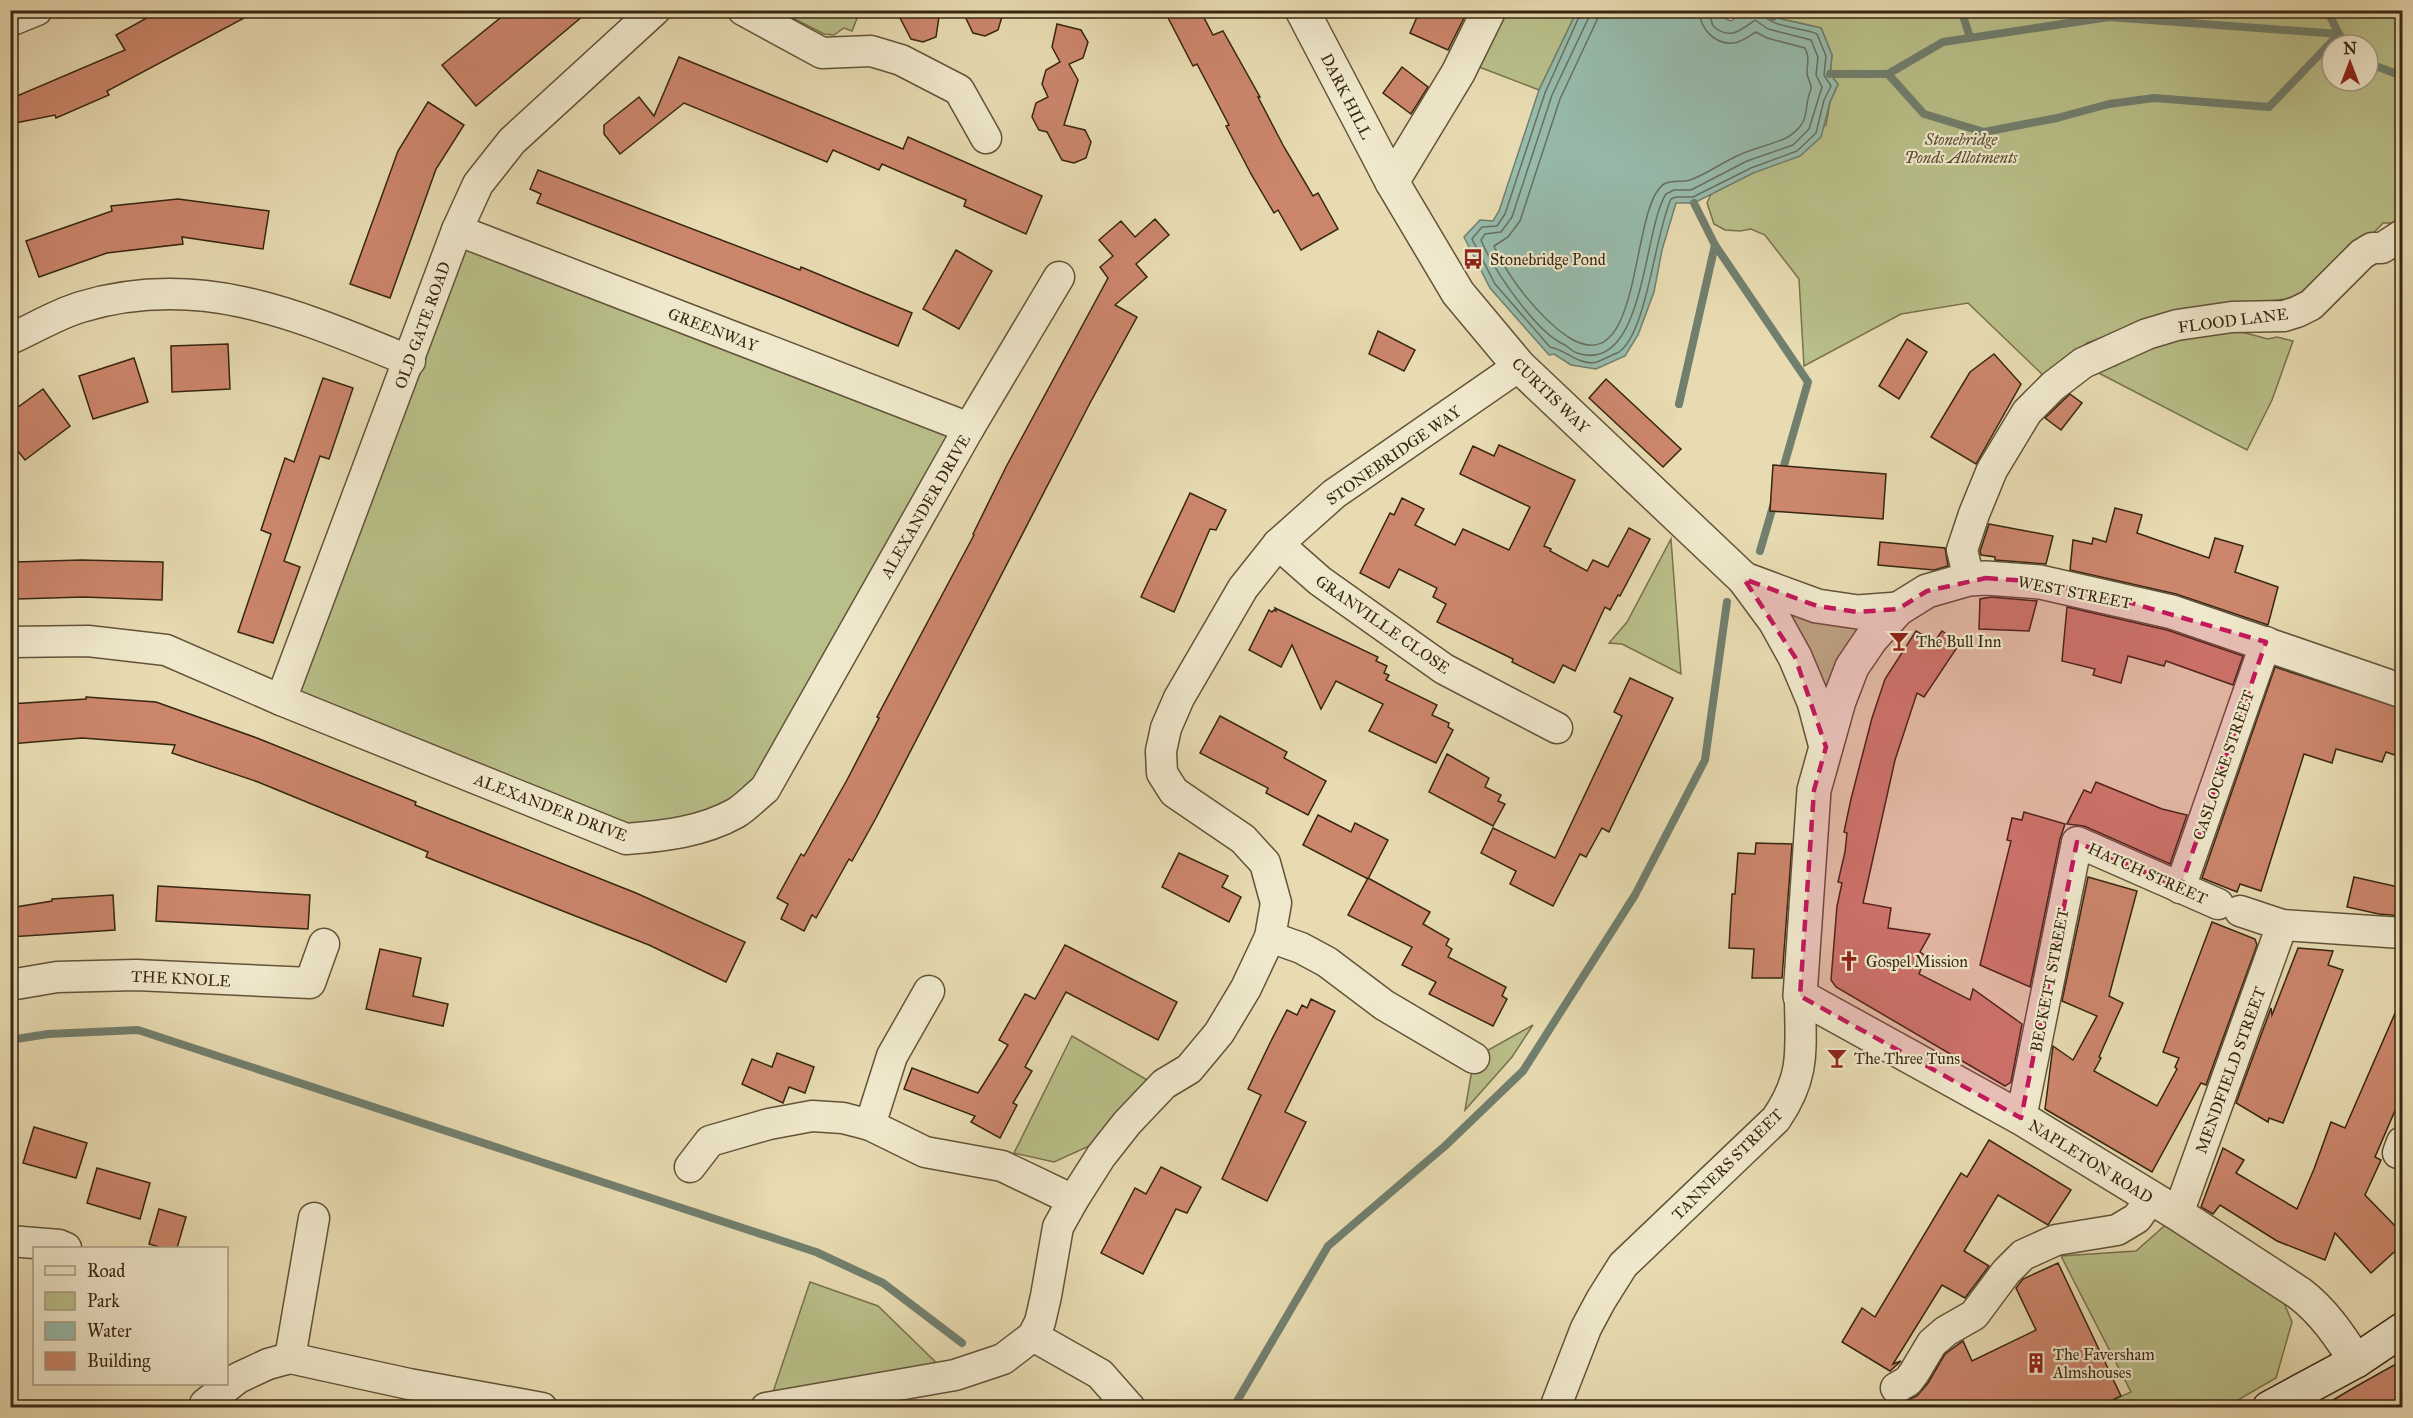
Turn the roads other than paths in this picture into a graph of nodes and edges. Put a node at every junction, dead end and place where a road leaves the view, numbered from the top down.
1 (36, 10) edge
2 (655, 10) edge
3 (743, 10) edge
4 (1302, 10) edge
5 (1490, 10) edge
6 (10, 21) edge
7 (986, 138) dead end
8 (1392, 182) junction
9 (457, 230) junction
10 (2403, 235) edge
11 (1059, 277) dead end
12 (10, 339) edge
13 (410, 361) junction
14 (1519, 366) junction
15 (969, 428) junction
16 (1278, 544) junction
17 (1744, 579) junction
18 (1969, 579) junction
19 (1898, 609) junction
20 (10, 642) edge
21 (2266, 642) junction
22 (2403, 691) edge
23 (281, 700) junction
24 (1557, 728) dead end
25 (1826, 747) junction
26 (2078, 842) joint
27 (2180, 888) junction
28 (2282, 925) junction
29 (2403, 933) edge
30 (1270, 937) junction
31 (324, 944) dead end
32 (10, 985) edge
33 (929, 991) dead end
34 (1800, 996) junction
35 (1474, 1058) dead end
36 (2021, 1118) junction
37 (870, 1125) junction
38 (690, 1167) dead end
39 (1073, 1200) junction
40 (2165, 1206) junction
41 (314, 1218) dead end
42 (10, 1241) edge
43 (64, 1247) edge
44 (2403, 1330) edge
45 (1033, 1336) junction
46 (290, 1358) junction
47 (2356, 1361) junction
48 (228, 1383) edge
49 (225, 1385) edge
50 (1896, 1388) dead end
51 (200, 1398) edge
52 (779, 1406) edge
53 (542, 1407) edge
54 (1130, 1407) edge
55 (1555, 1407) edge
56 (2269, 1407) edge

1 - 6 street
2 - 9 street, OLD GATE ROAD
3 - 7 street
4 - 8 street, DARK HILL
5 - 8 street
8 - 14 street, CURTIS WAY
9 - 13 street, OLD GATE ROAD
9 - 15 street, GREENWAY
10 - 18 street, FLOOD LANE
11 - 15 street, ALEXANDER DRIVE
12 - 13 street
13 - 23 street, OLD GATE ROAD
14 - 16 street, STONEBRIDGE WAY
14 - 17 street, CURTIS WAY
15 - 23 street, ALEXANDER DRIVE
16 - 24 street, GRANVILLE CLOSE
16 - 30 street, STONEBRIDGE WAY
17 - 19 street
17 - 25 street
18 - 19 street, WEST STREET
18 - 21 street, WEST STREET
19 - 25 street, WEST STREET
20 - 23 street, ALEXANDER DRIVE
21 - 22 street, WEST STREET
21 - 27 street, CASLOCKE STREET
25 - 34 street, TANNERS STREET
26 - 27 street, HATCH STREET
26 - 36 street, BECKETT STREET
27 - 28 street, HATCH STREET
28 - 29 street, HATCH STREET
28 - 40 street, MENDFIELD STREET
30 - 35 street
30 - 39 street, STONEBRIDGE WAY
31 - 32 street, THE KNOLE
33 - 37 street
34 - 36 street, NAPLETON ROAD
34 - 55 street, TANNERS STREET
36 - 40 street, NAPLETON ROAD
37 - 38 street
37 - 39 street
39 - 45 street, STONEBRIDGE WAY
40 - 47 street, NAPLETON ROAD
40 - 50 street, MENDFIELD STREET
41 - 46 street
42 - 43 street
44 - 47 street
45 - 52 street
45 - 54 street
46 - 48 street
46 - 53 street
47 - 56 street
49 - 51 street

